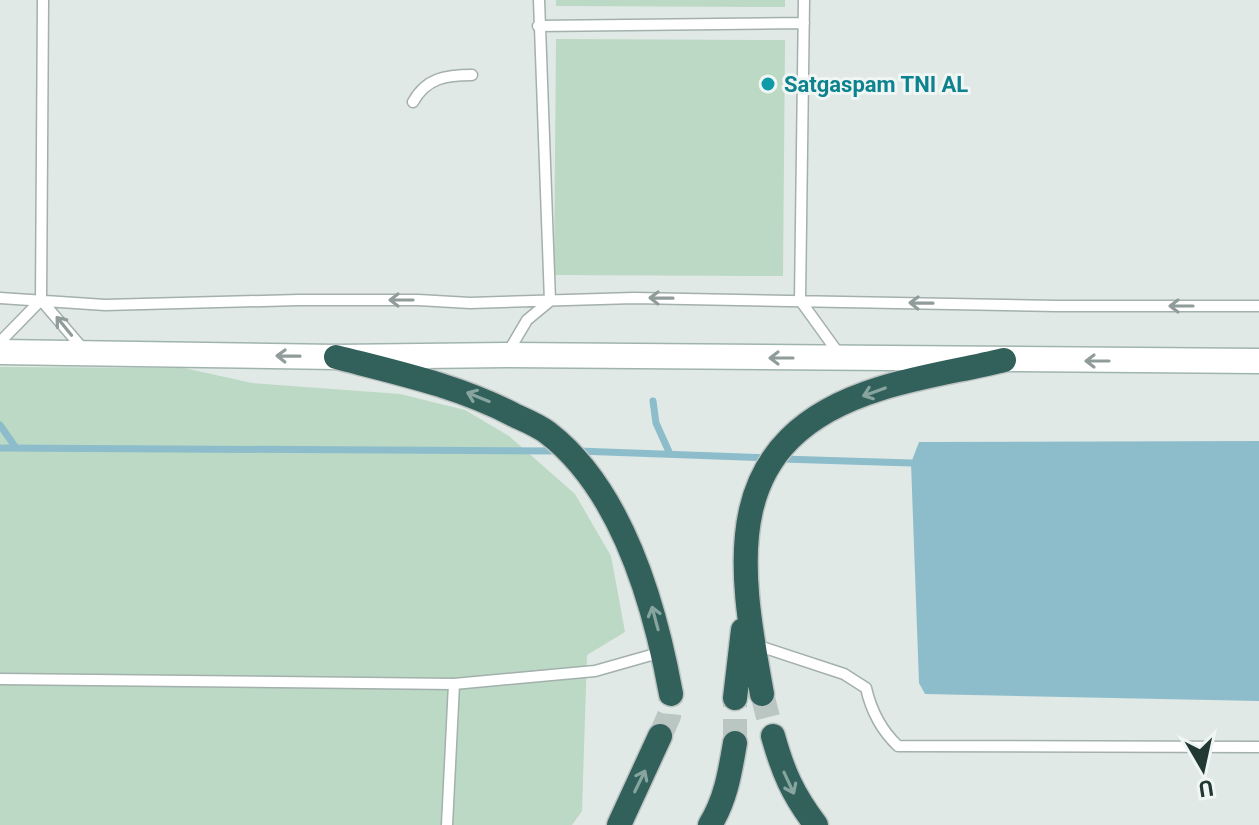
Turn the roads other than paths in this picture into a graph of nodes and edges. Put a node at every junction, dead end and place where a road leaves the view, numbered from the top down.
1 (43, 0) edge
2 (539, 0) edge
3 (804, 0) edge
4 (804, 23) junction
5 (538, 26) junction
6 (472, 75) dead end
7 (413, 102) dead end
8 (0, 298) edge
9 (41, 300) junction
10 (800, 300) junction
11 (550, 301) junction
12 (1259, 306) edge
13 (0, 342) edge
14 (0, 352) edge
15 (86, 352) junction
16 (506, 355) junction
17 (336, 357) junction
18 (843, 358) junction
19 (1004, 360) junction
20 (1259, 361) edge
21 (747, 583) junction
22 (754, 644) junction
23 (664, 652) junction
24 (0, 679) edge
25 (454, 684) junction
26 (671, 694) tunnel mouth
27 (762, 694) tunnel mouth
28 (735, 698) tunnel mouth
29 (660, 736) tunnel mouth
30 (773, 736) tunnel mouth
31 (735, 743) tunnel mouth
32 (1259, 747) edge
33 (447, 825) edge
34 (619, 825) edge
35 (710, 825) edge
36 (816, 825) edge

1 - 9 lane
2 - 5 lane
3 - 4 lane
4 - 5 lane
4 - 10 lane
5 - 11 lane
6 - 7 lane
8 - 9 lane
11 -> 9 lane
9 - 13 lane
15 -> 9 lane
10 -> 11 lane
12 -> 10 lane
10 - 18 lane
11 - 16 lane
14 - 15 street
17 -> 15 street
16 - 17 street
18 -> 16 street
23 -> 17 highway
18 - 19 street
20 -> 19 street
19 -> 21 highway
21 - 22 highway
21 - 28 highway
22 - 27 highway
22 - 32 lane
23 - 25 lane
23 - 26 highway
24 - 25 lane
25 - 33 lane
34 -> 29 highway
30 -> 36 highway
31 - 35 highway

